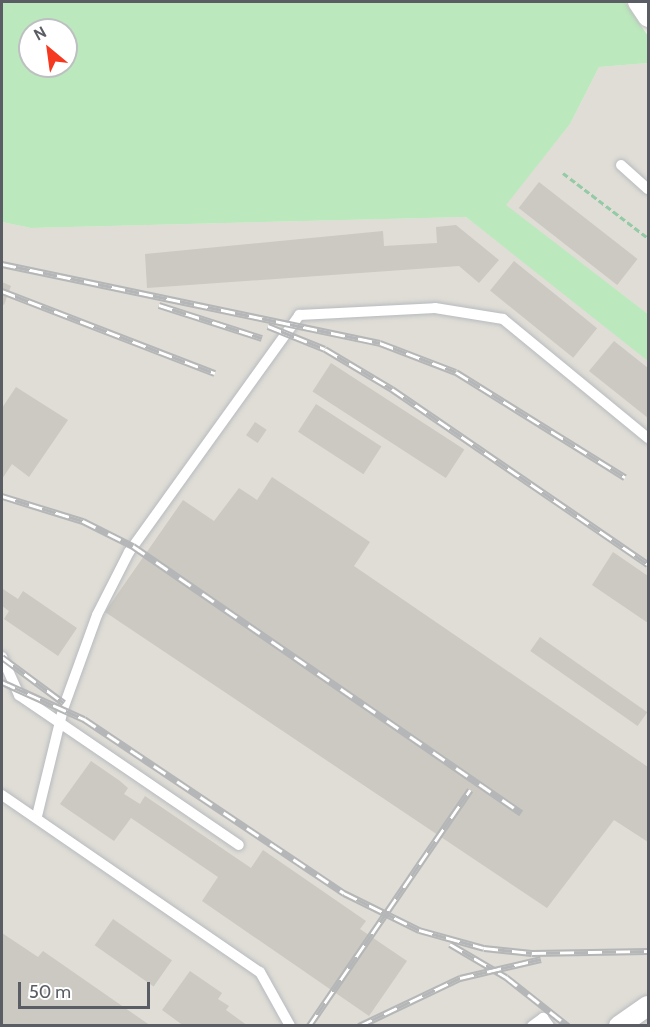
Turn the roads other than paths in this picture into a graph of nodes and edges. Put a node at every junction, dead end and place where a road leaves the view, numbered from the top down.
1 (638, 2) edge
2 (648, 17) edge
3 (621, 165) dead end
4 (648, 189) edge
5 (648, 438) edge
6 (2, 657) edge
7 (59, 725) junction
8 (2, 795) edge
9 (37, 816) junction
10 (239, 845) dead end
11 (648, 1006) edge
12 (290, 1026) edge
13 (532, 1026) edge
14 (549, 1026) edge
15 (619, 1026) edge

1 - 2 street
3 - 4 lane
5 - 7 lane
6 - 7 lane
7 - 9 lane
7 - 10 lane
8 - 9 lane
9 - 12 lane
11 - 15 street
13 - 14 lane

